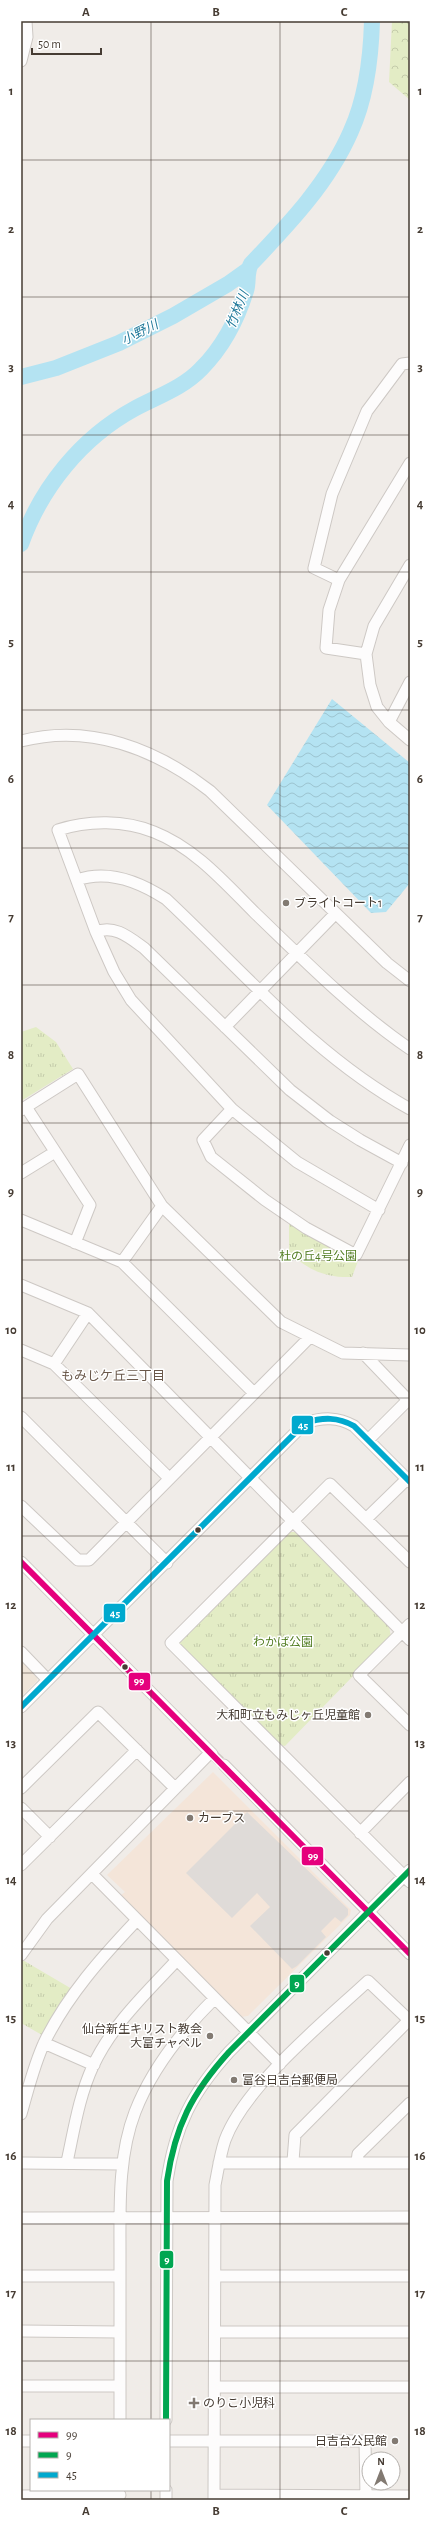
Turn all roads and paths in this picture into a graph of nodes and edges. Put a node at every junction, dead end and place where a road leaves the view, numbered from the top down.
1 (26, 21) edge
2 (21, 61) edge
3 (410, 363) edge
4 (410, 462) edge
5 (410, 565) edge
6 (339, 580) junction
7 (366, 654) junction
8 (410, 682) edge
9 (389, 722) junction
10 (410, 740) edge
11 (21, 742) edge
12 (77, 880) junction
13 (335, 914) junction
14 (96, 932) junction
15 (297, 953) junction
16 (410, 981) edge
17 (260, 991) junction
18 (225, 1027) junction
19 (410, 1049) edge
20 (24, 1108) edge
21 (410, 1109) edge
22 (232, 1110) junction
23 (410, 1145) edge
24 (56, 1152) junction
25 (402, 1163) junction
26 (21, 1173) edge
27 (162, 1206) junction
28 (379, 1210) junction
29 (21, 1220) edge
30 (74, 1243) junction
31 (122, 1262) junction
32 (21, 1285) edge
33 (88, 1313) junction
34 (310, 1337) junction
35 (21, 1350) edge
36 (363, 1353) junction
37 (410, 1355) edge
38 (54, 1364) junction
39 (254, 1393) junction
40 (409, 1401) edge
41 (21, 1418) edge
42 (211, 1437) junction
43 (368, 1440) junction
44 (169, 1478) junction
45 (250, 1479) junction
46 (409, 1481) edge
47 (21, 1506) edge
48 (367, 1518) junction
49 (291, 1521) junction
50 (126, 1522) junction
51 (21, 1562) edge
52 (410, 1562) edge
53 (167, 1563) junction
54 (407, 1632) edge
55 (93, 1635) junction
56 (21, 1652) edge
57 (48, 1680) junction
58 (21, 1707) edge
59 (410, 1725) edge
60 (137, 1750) junction
61 (224, 1765) tunnel mouth
62 (410, 1782) edge
63 (21, 1788) edge
64 (175, 1788) junction
65 (21, 1808) edge
66 (360, 1833) junction
67 (50, 1836) junction
68 (21, 1865) edge
69 (92, 1874) junction
70 (408, 1876) edge
71 (368, 1912) junction
72 (136, 1921) junction
73 (410, 1954) edge
74 (21, 1955) edge
75 (176, 1960) junction
76 (214, 1999) junction
77 (410, 2021) edge
78 (248, 2033) junction
79 (44, 2043) junction
80 (280, 2064) junction
81 (94, 2065) junction
82 (410, 2103) edge
83 (21, 2114) edge
84 (293, 2161) junction
85 (67, 2162) junction
86 (358, 2162) junction
87 (21, 2163) edge
88 (219, 2163) junction
89 (410, 2163) edge
90 (123, 2164) junction
91 (120, 2217) junction
92 (166, 2217) junction
93 (410, 2217) edge
94 (21, 2218) edge
95 (215, 2218) junction
96 (21, 2276) edge
97 (120, 2276) junction
98 (215, 2276) junction
99 (410, 2276) edge
100 (21, 2331) edge
101 (119, 2332) junction
102 (215, 2332) junction
103 (410, 2332) edge
104 (21, 2386) edge
105 (120, 2386) junction
106 (215, 2387) junction
107 (410, 2387) edge
108 (120, 2419) edge
109 (166, 2419) edge
110 (170, 2441) edge
111 (214, 2441) junction
112 (120, 2495) edge
113 (21, 2496) edge
114 (366, 2496) junction
115 (410, 2496) edge
116 (214, 2498) edge

1 - 2 street
3 - 6 street
4 - 6 street
5 - 7 street
6 - 7 street
7 - 9 street
8 - 9 street
9 - 10 street
11 - 13 street
12 - 14 street
12 - 15 street
12 - 17 street
13 - 15 street
13 - 16 street
14 - 18 street
14 - 22 street
15 - 17 street
15 - 19 street
17 - 18 street
17 - 21 street
18 - 25 street
20 - 24 street
20 - 27 street
22 - 28 street
22 - 28 street
23 - 25 street
24 - 26 street
24 - 30 street
25 - 28 street
27 - 31 street
27 - 34 street
29 - 30 street
30 - 31 street
31 - 39 street
32 - 33 street
33 - 38 street
33 - 42 street
34 - 36 street
34 - 39 street
35 - 38 street
36 - 37 street
36 - 40 street
38 - 44 street
39 - 42 street
40 - 43 street
41 - 50 street
42 - 44 street
42 - 45 street
43 - 45 street
43 - 46 street
44 - 50 street
45 - 49 street
45 - 53 street
46 - 48 street
47 - 50 street
48 - 49 street
48 - 52 street
49 - 54 street
49 - 66 street
50 - 53 street
51 - 55 street
53 - 55 street
54 - 59 street
55 - 57 street
55 - 64 street
56 - 57 street
57 - 58 street
60 - 63 street
60 - 64 street
60 - 67 street
61 - 71 street
62 - 66 street
64 - 69 street
65 - 67 street
66 - 70 street
67 - 68 street
69 - 72 street
69 - 74 street
70 - 71 street
71 - 73 street
71 - 78 street
72 - 75 street
72 - 79 street
75 - 76 street
75 - 81 street
76 - 78 street
76 - 90 street
77 - 80 street
77 - 84 street
78 - 80 street
78 - 92 street
79 - 81 street
79 - 83 street
80 - 88 street
81 - 85 street
82 - 86 street
84 - 86 street
84 - 88 street
85 - 87 street
85 - 90 street
86 - 89 street
88 - 95 street
90 - 91 street
91 - 92 street
91 - 94 street
91 - 97 street
92 - 95 street
92 - 109 street
93 - 95 street
95 - 98 street
96 - 97 street
97 - 101 street
98 - 99 street
98 - 102 street
100 - 101 street
101 - 105 street
102 - 103 street
102 - 106 street
104 - 105 street
105 - 108 street
106 - 107 street
106 - 111 street
110 - 111 street
111 - 114 street
111 - 116 street
112 - 113 street
114 - 115 street
114 - 116 street

